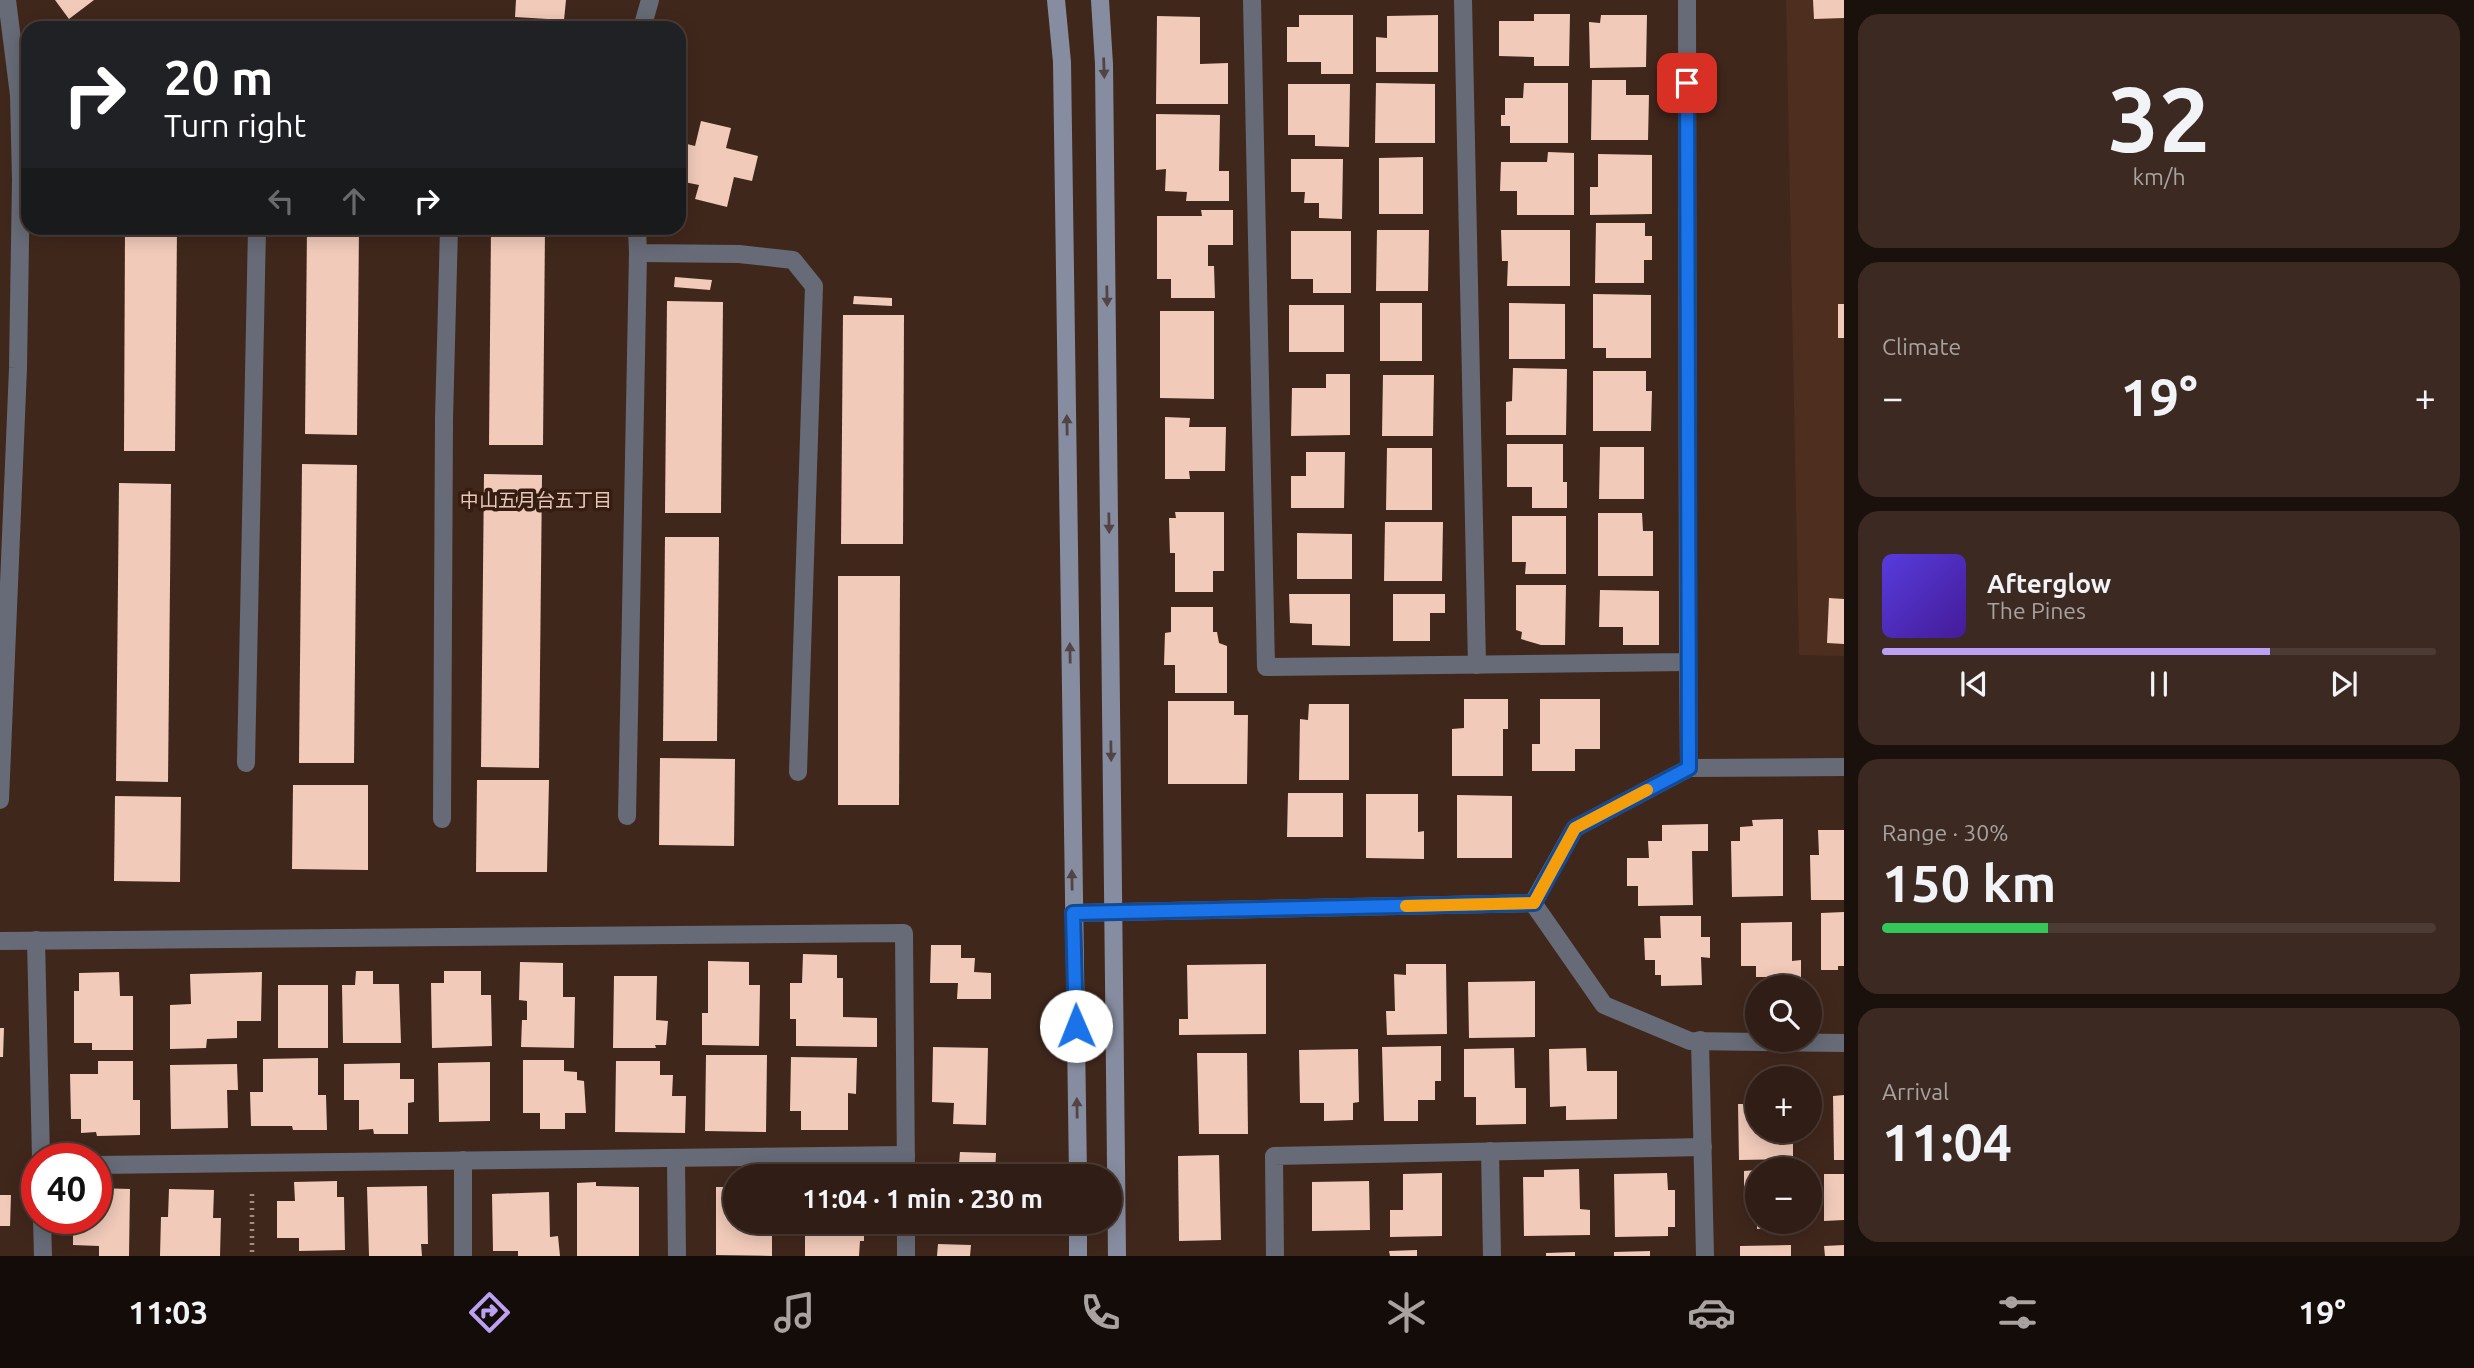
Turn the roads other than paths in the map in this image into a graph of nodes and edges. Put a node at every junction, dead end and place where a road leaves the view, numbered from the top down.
1 (7, 0) edge
2 (650, 0) edge
3 (1056, 0) edge
4 (1100, 0) edge
5 (1252, 0) edge
6 (1463, 0) edge
7 (1687, 0) edge
8 (644, 21) edge
9 (21, 82) edge
10 (21, 180) edge
11 (257, 235) edge
12 (449, 235) edge
13 (637, 235) edge
14 (638, 253) junction
15 (1688, 662) junction
16 (1477, 665) junction
17 (246, 763) dead end
18 (1844, 767) edge
19 (1689, 768) junction
20 (798, 772) dead end
21 (0, 800) edge
22 (627, 816) dead end
23 (442, 819) dead end
24 (1534, 903) junction
25 (1113, 912) junction
26 (1073, 913) junction
27 (36, 940) junction
28 (0, 941) edge
29 (1700, 1041) junction
30 (1844, 1043) edge
31 (41, 1143) edge
32 (1703, 1147) junction
33 (1490, 1151) junction
34 (906, 1155) junction
35 (463, 1160) junction
36 (676, 1160) junction
37 (906, 1164) edge
38 (1078, 1164) edge
39 (112, 1166) edge
40 (42, 1234) edge
41 (906, 1234) edge
42 (1078, 1234) edge
43 (43, 1256) edge
44 (463, 1256) edge
45 (677, 1256) edge
46 (906, 1256) edge
47 (1078, 1256) edge
48 (1117, 1256) edge
49 (1275, 1256) edge
50 (1492, 1256) edge
51 (1705, 1256) edge

1 - 9 street
2 - 8 street
26 -> 3 street
4 -> 25 street
5 - 16 street
6 - 16 street
7 - 15 street
10 - 21 street
11 - 17 street
12 - 23 street
13 - 14 street
14 - 20 street
14 - 22 street
15 - 16 street
15 - 19 street
18 - 19 street
19 - 24 street
24 - 25 street
24 - 29 street
25 - 26 street
25 - 48 street
38 -> 26 street
27 - 28 street
27 - 31 street
27 - 34 street
29 - 30 street
29 - 32 street
32 - 33 street
32 - 51 street
33 - 49 street
33 - 50 street
34 - 36 street
34 - 37 street
35 - 36 street
35 - 39 street
35 - 44 street
36 - 45 street
40 - 43 street
41 - 46 street
42 - 47 street

